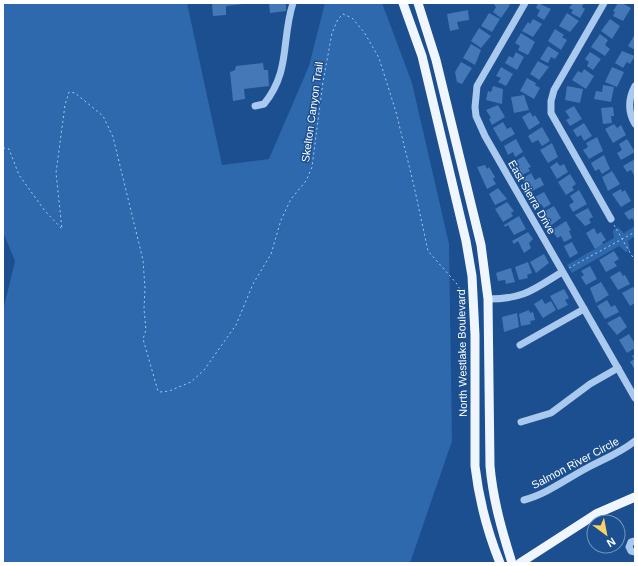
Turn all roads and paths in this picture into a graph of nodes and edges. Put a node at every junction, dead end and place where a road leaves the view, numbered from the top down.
1 (293, 3) edge
2 (403, 3) edge
3 (418, 3) edge
4 (525, 3) edge
5 (604, 3) edge
6 (635, 86) edge
7 (255, 106) dead end
8 (635, 124) edge
9 (3, 148) edge
10 (611, 219) joint
11 (635, 232) edge
12 (623, 239) junction
13 (635, 261) edge
14 (562, 272) junction
15 (488, 299) junction
16 (473, 300) junction
17 (584, 309) junction
18 (520, 345) dead end
19 (618, 368) junction
20 (635, 398) edge
21 (521, 422) dead end
22 (635, 441) edge
23 (635, 497) edge
24 (524, 500) dead end
25 (635, 541) edge
26 (635, 552) edge
27 (500, 563) edge
28 (512, 563) edge
29 (520, 563) edge

1 - 7 street
2 - 16 main road, North Westlake Boulevard
3 - 15 main road
4 - 14 street, East Sierra Drive
5 - 10 street
6 - 8 street
9 - 16 path, Skelton Canyon Trail
10 - 12 path
11 - 12 path
12 - 13 path
12 - 14 path
14 - 15 street
14 - 17 street, East Sierra Drive
15 - 28 main road
16 - 27 main road, North Westlake Boulevard
17 - 18 street
17 - 19 street, East Sierra Drive
19 - 20 street, East Sierra Drive
19 - 21 street
22 - 24 street, Salmon River Circle
23 - 29 main road
25 - 26 street

